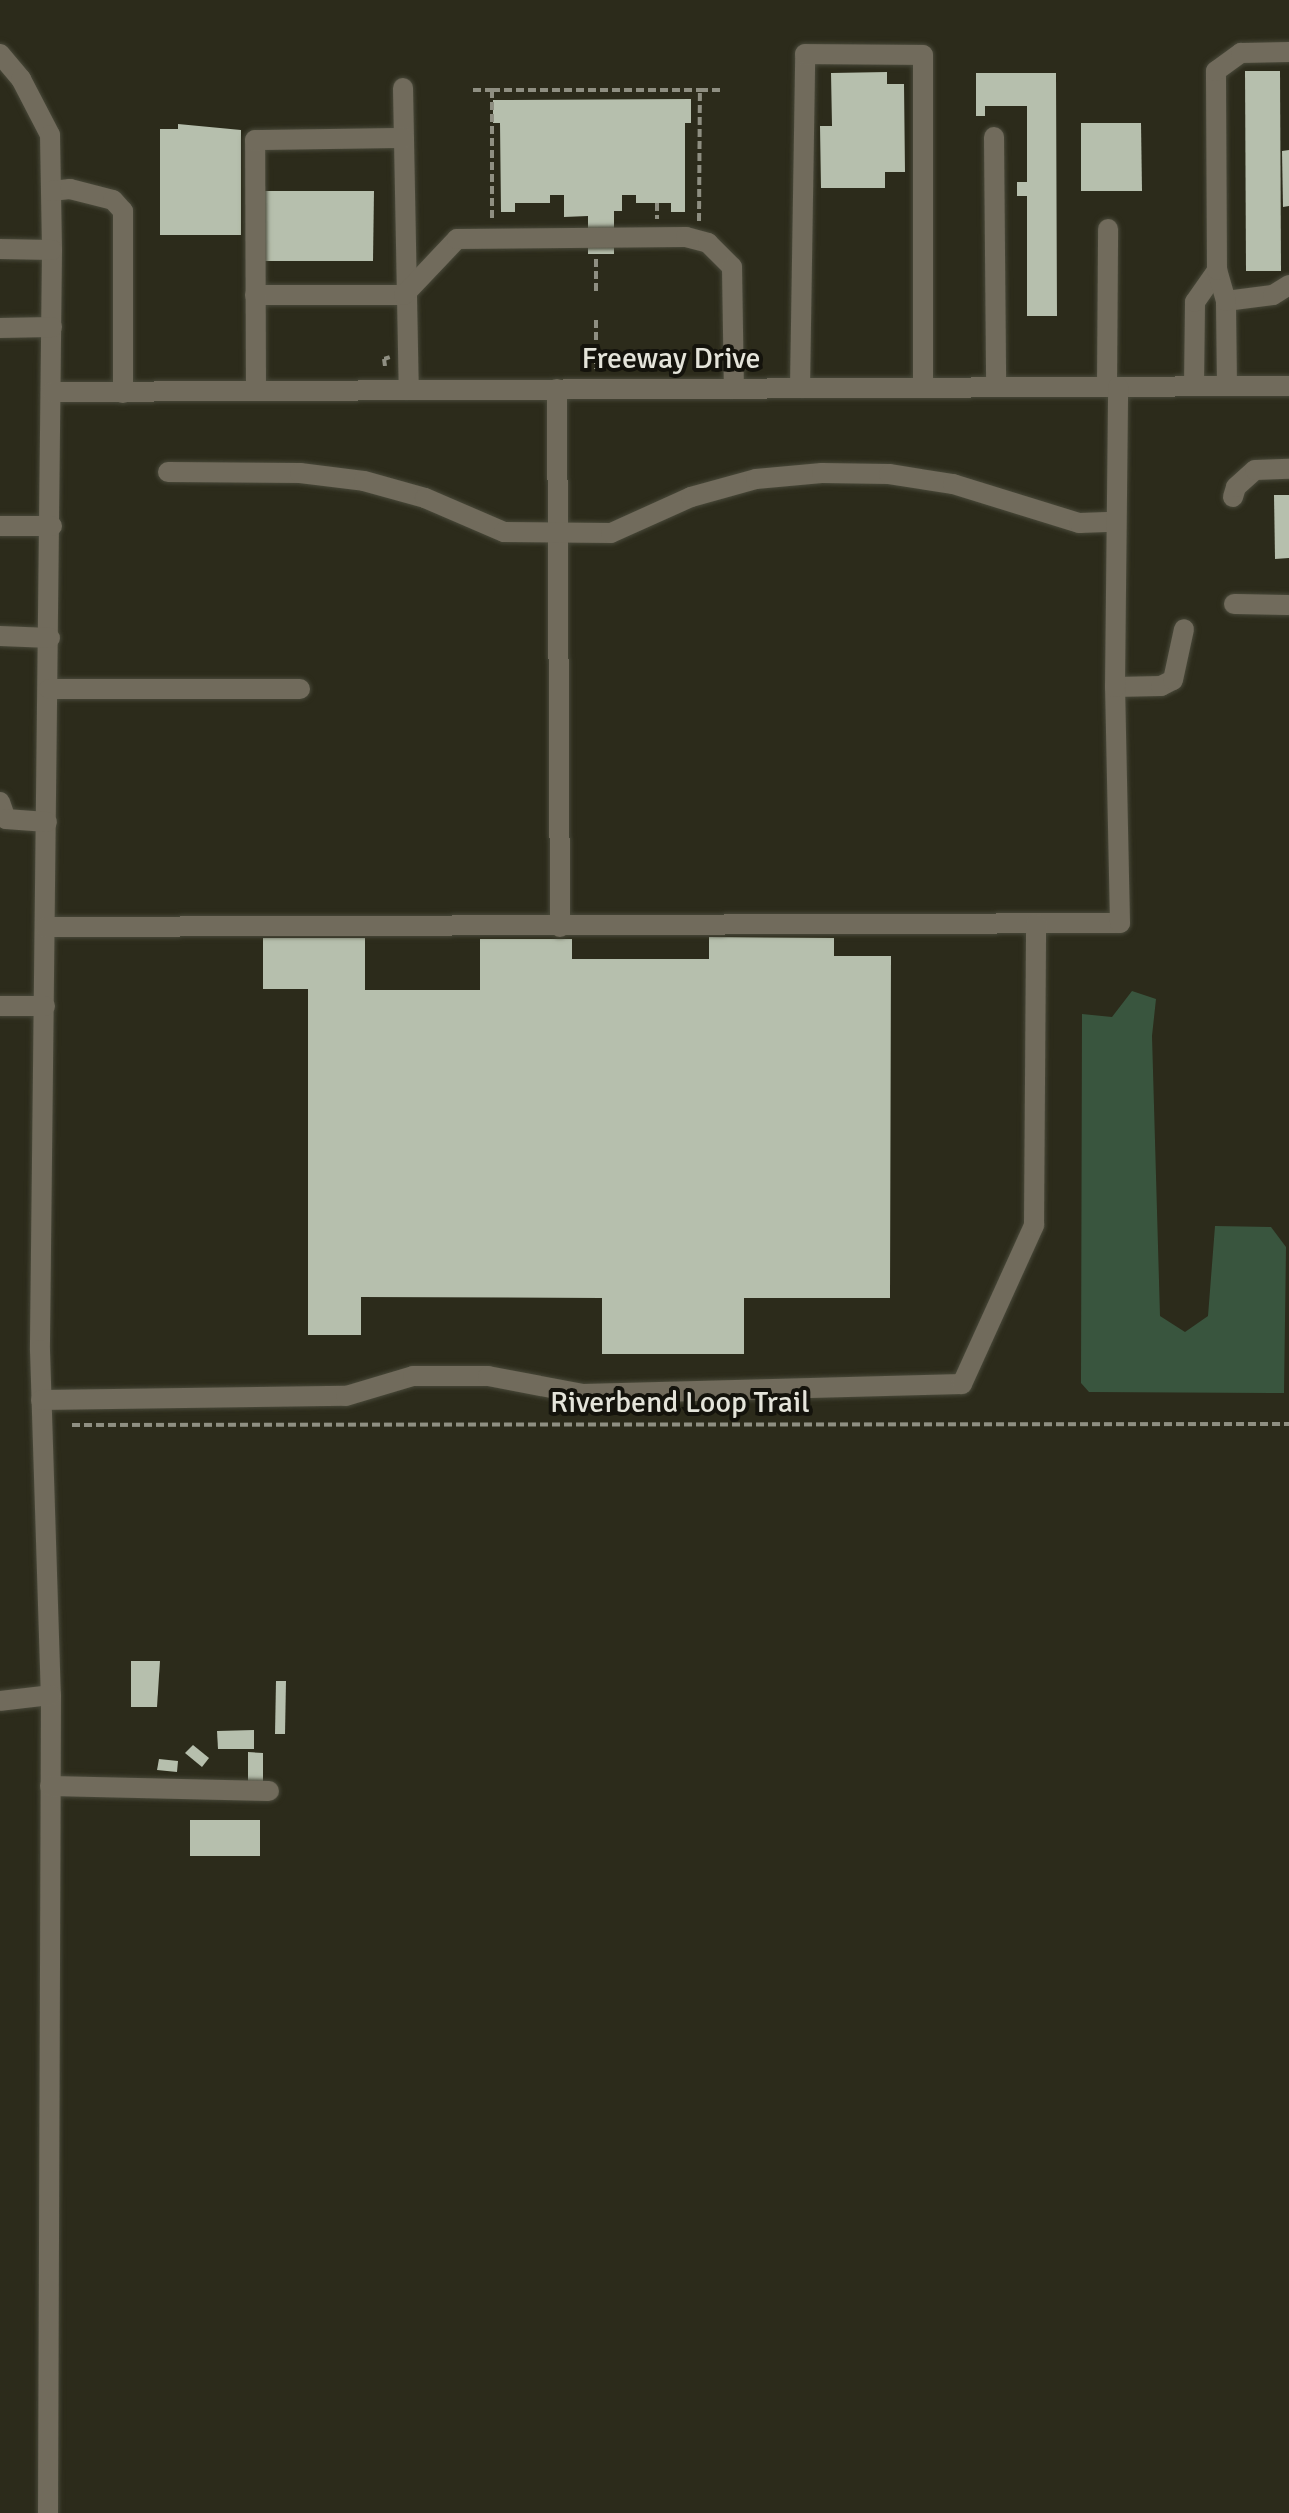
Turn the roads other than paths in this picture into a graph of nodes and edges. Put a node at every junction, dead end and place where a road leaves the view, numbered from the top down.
1 (1289, 52) edge
2 (0, 54) edge
3 (403, 88) dead end
4 (994, 137) dead end
5 (404, 138) junction
6 (51, 191) junction
7 (1108, 229) dead end
8 (0, 249) edge
9 (52, 250) junction
10 (1217, 270) junction
11 (1289, 285) edge
12 (255, 295) junction
13 (404, 295) junction
14 (1226, 301) junction
15 (52, 327) junction
16 (0, 328) edge
17 (1194, 386) junction
18 (1227, 386) junction
19 (1289, 386) edge
20 (996, 387) junction
21 (1113, 387) junction
22 (800, 388) junction
23 (923, 388) junction
24 (557, 389) junction
25 (734, 389) junction
26 (409, 390) junction
27 (256, 391) junction
28 (52, 392) junction
29 (123, 393) junction
30 (1289, 469) edge
31 (168, 472) dead end
32 (1233, 497) dead end
33 (1114, 522) junction
34 (0, 526) edge
35 (52, 526) junction
36 (558, 532) junction
37 (1234, 604) dead end
38 (1289, 605) edge
39 (1184, 629) dead end
40 (50, 638) junction
41 (4, 642) edge
42 (1115, 687) junction
43 (49, 689) junction
44 (300, 689) dead end
45 (2, 814) edge
46 (47, 822) junction
47 (1036, 924) junction
48 (45, 927) junction
49 (560, 927) junction
50 (6, 1006) edge
51 (45, 1006) junction
52 (0, 1024) edge
53 (41, 1400) junction
54 (51, 1695) junction
55 (0, 1701) edge
56 (50, 1786) junction
57 (269, 1791) dead end
58 (48, 2513) edge

1 - 10 street
2 - 6 street
3 - 5 street
4 - 20 street
5 - 12 street
5 - 13 street
6 - 9 street
6 - 29 street
7 - 21 street
8 - 9 street
9 - 15 street
10 - 14 street
10 - 17 street
11 - 14 street
12 - 13 street
12 - 27 street
13 - 25 street
13 - 26 street
14 - 18 street
15 - 16 street
15 - 28 street
17 - 18 street, Freeway Drive
17 - 21 street, Freeway Drive
18 - 19 street, Freeway Drive
20 - 21 street, Freeway Drive
20 - 23 street, Freeway Drive
21 - 33 street
22 - 23 street, Freeway Drive
22 - 23 street
22 - 25 street, Freeway Drive
24 - 25 street, Freeway Drive
24 - 26 street, Freeway Drive
24 - 36 street
26 - 27 street, Freeway Drive
27 - 29 street, Freeway Drive
28 - 29 street, Freeway Drive
28 - 35 street
30 - 32 street
31 - 36 street
33 - 36 street
33 - 42 street
34 - 35 street
35 - 40 street
36 - 49 street
37 - 38 street
39 - 42 street
40 - 41 street
40 - 43 street
42 - 47 street
43 - 44 street
43 - 46 street
45 - 46 street
46 - 48 street
47 - 49 street
47 - 53 street
48 - 49 street
48 - 51 street
50 - 51 street
50 - 52 street
51 - 53 street
53 - 54 street
54 - 55 street
54 - 56 street
56 - 57 street
56 - 58 street

